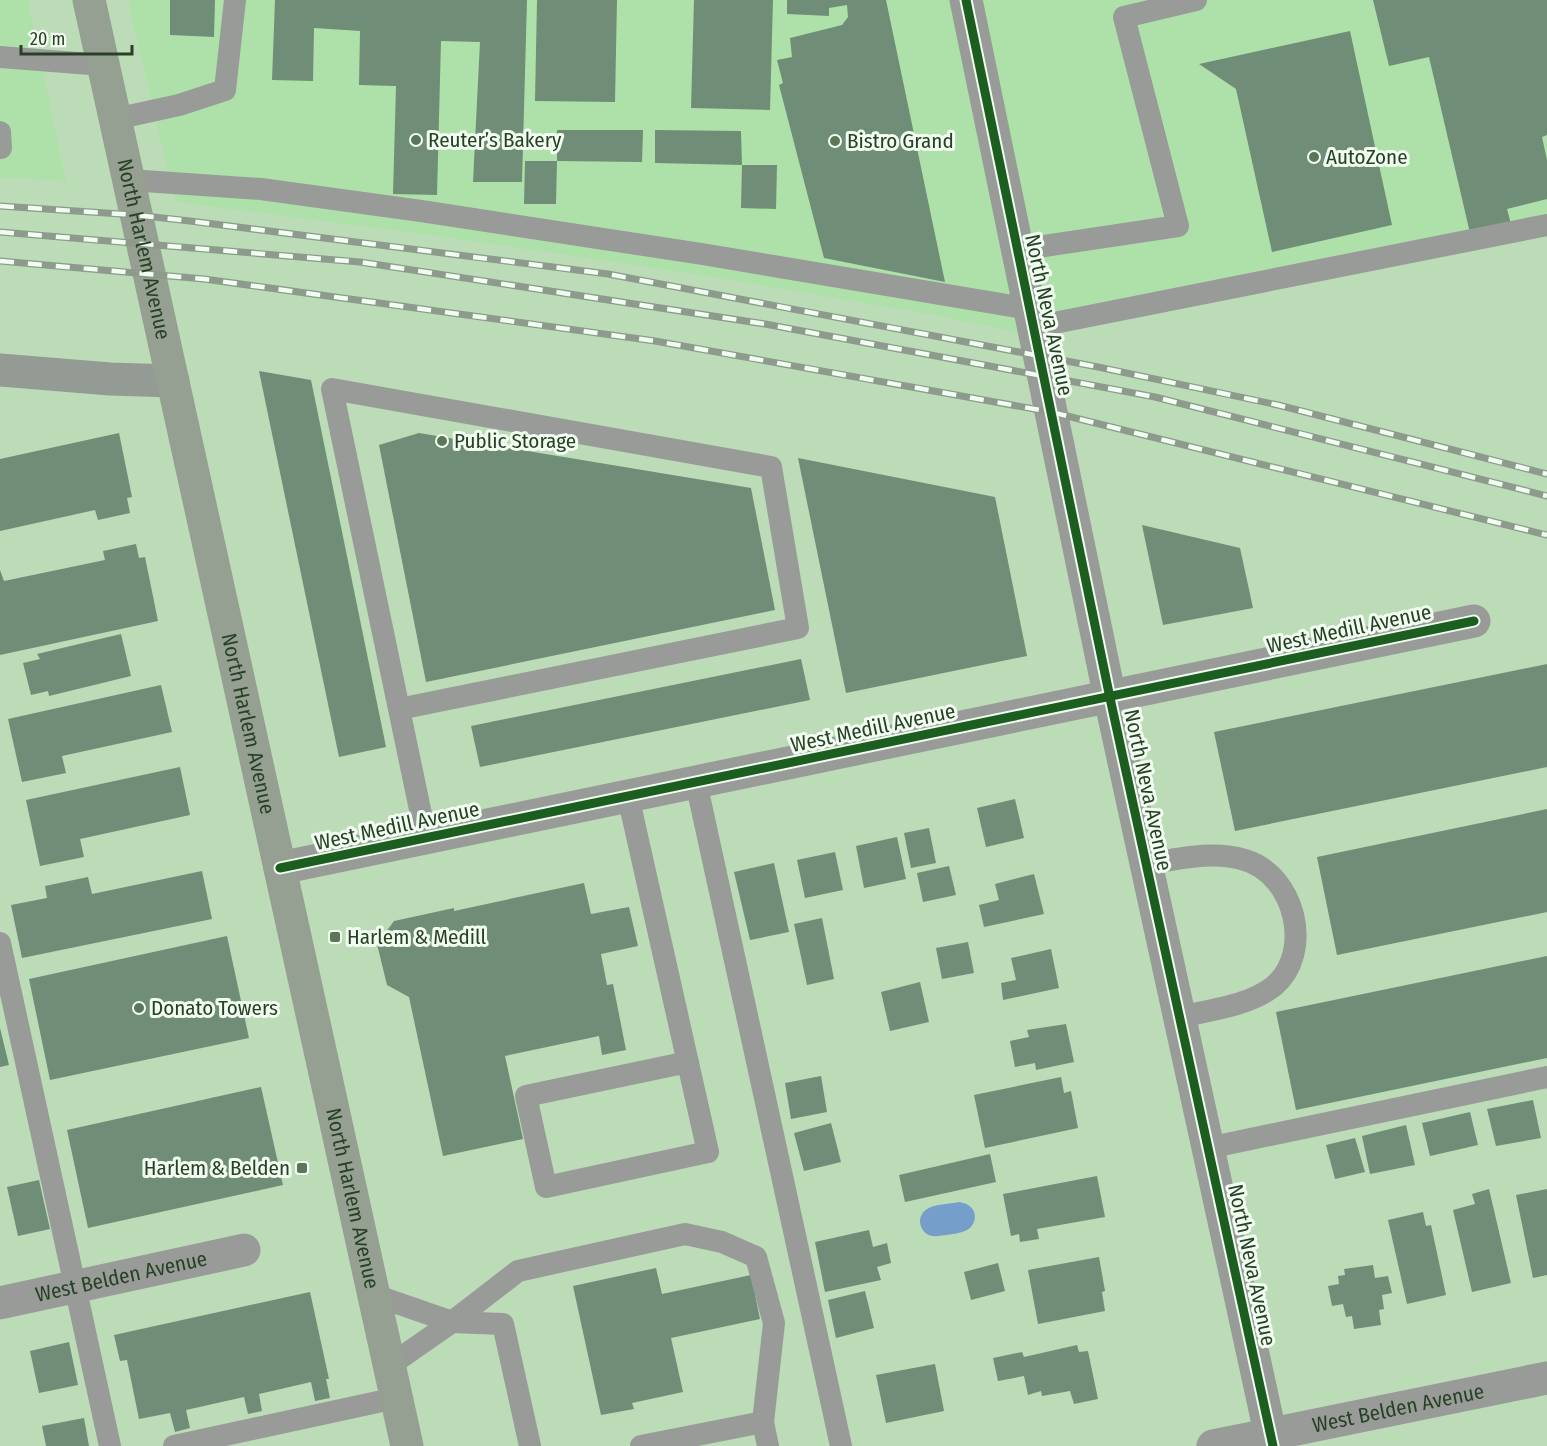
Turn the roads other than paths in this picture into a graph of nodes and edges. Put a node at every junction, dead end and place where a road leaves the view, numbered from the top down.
1 (89, 0) edge
2 (235, 0) edge
3 (966, 0) edge
4 (1196, 0) edge
5 (0, 57) edge
6 (104, 65) junction
7 (115, 118) junction
8 (129, 180) junction
9 (1547, 225) edge
10 (1018, 250) junction
11 (1032, 318) junction
12 (0, 370) edge
13 (173, 381) junction
14 (1474, 621) dead end
15 (1110, 698) junction
16 (399, 709) junction
17 (696, 782) junction
18 (628, 796) junction
19 (426, 838) junction
20 (1146, 864) junction
21 (280, 868) junction
22 (0, 943) edge
23 (1179, 1017) junction
24 (688, 1062) junction
25 (1547, 1077) edge
26 (1208, 1148) junction
27 (244, 1250) dead end
28 (75, 1287) junction
29 (374, 1295) junction
30 (0, 1303) edge
31 (452, 1322) junction
32 (389, 1366) junction
33 (1547, 1378) edge
34 (396, 1398) junction
35 (763, 1422) junction
36 (1272, 1440) edge
37 (110, 1446) edge
38 (174, 1446) edge
39 (407, 1446) edge
40 (530, 1446) edge
41 (641, 1446) edge
42 (768, 1446) edge
43 (841, 1446) edge
44 (1213, 1446) edge

1 - 6 main road, North Harlem Avenue
2 - 7 lane
3 - 10 street, North Neva Avenue
4 - 10 lane
5 - 6 lane
6 - 7 main road, North Harlem Avenue
7 - 8 main road, North Harlem Avenue
8 - 11 lane
8 - 13 main road, North Harlem Avenue
9 - 11 lane
10 - 11 street, North Neva Avenue
11 - 15 street, North Neva Avenue
12 - 13 street
13 - 21 main road, North Harlem Avenue
14 - 15 street, West Medill Avenue
15 - 17 street, West Medill Avenue
15 - 20 street, North Neva Avenue
16 - 16 lane
16 - 19 lane
17 - 18 street, West Medill Avenue
17 - 43 lane
18 - 19 street, West Medill Avenue
18 - 24 lane
19 - 21 street, West Medill Avenue
20 - 23 street, North Neva Avenue
20 - 23 lane
21 - 29 main road, North Harlem Avenue
22 - 28 lane
23 - 26 street, North Neva Avenue
24 - 24 lane
25 - 26 lane
26 - 36 street, North Neva Avenue
27 - 28 street, West Belden Avenue
28 - 30 street, West Belden Avenue
28 - 37 lane
29 - 31 lane
29 - 32 main road, North Harlem Avenue
31 - 32 lane
31 - 35 lane
31 - 40 lane
32 - 34 main road, North Harlem Avenue
33 - 36 street, West Belden Avenue
34 - 38 lane
34 - 39 main road, North Harlem Avenue
35 - 41 lane
35 - 42 lane
36 - 44 street, West Belden Avenue

